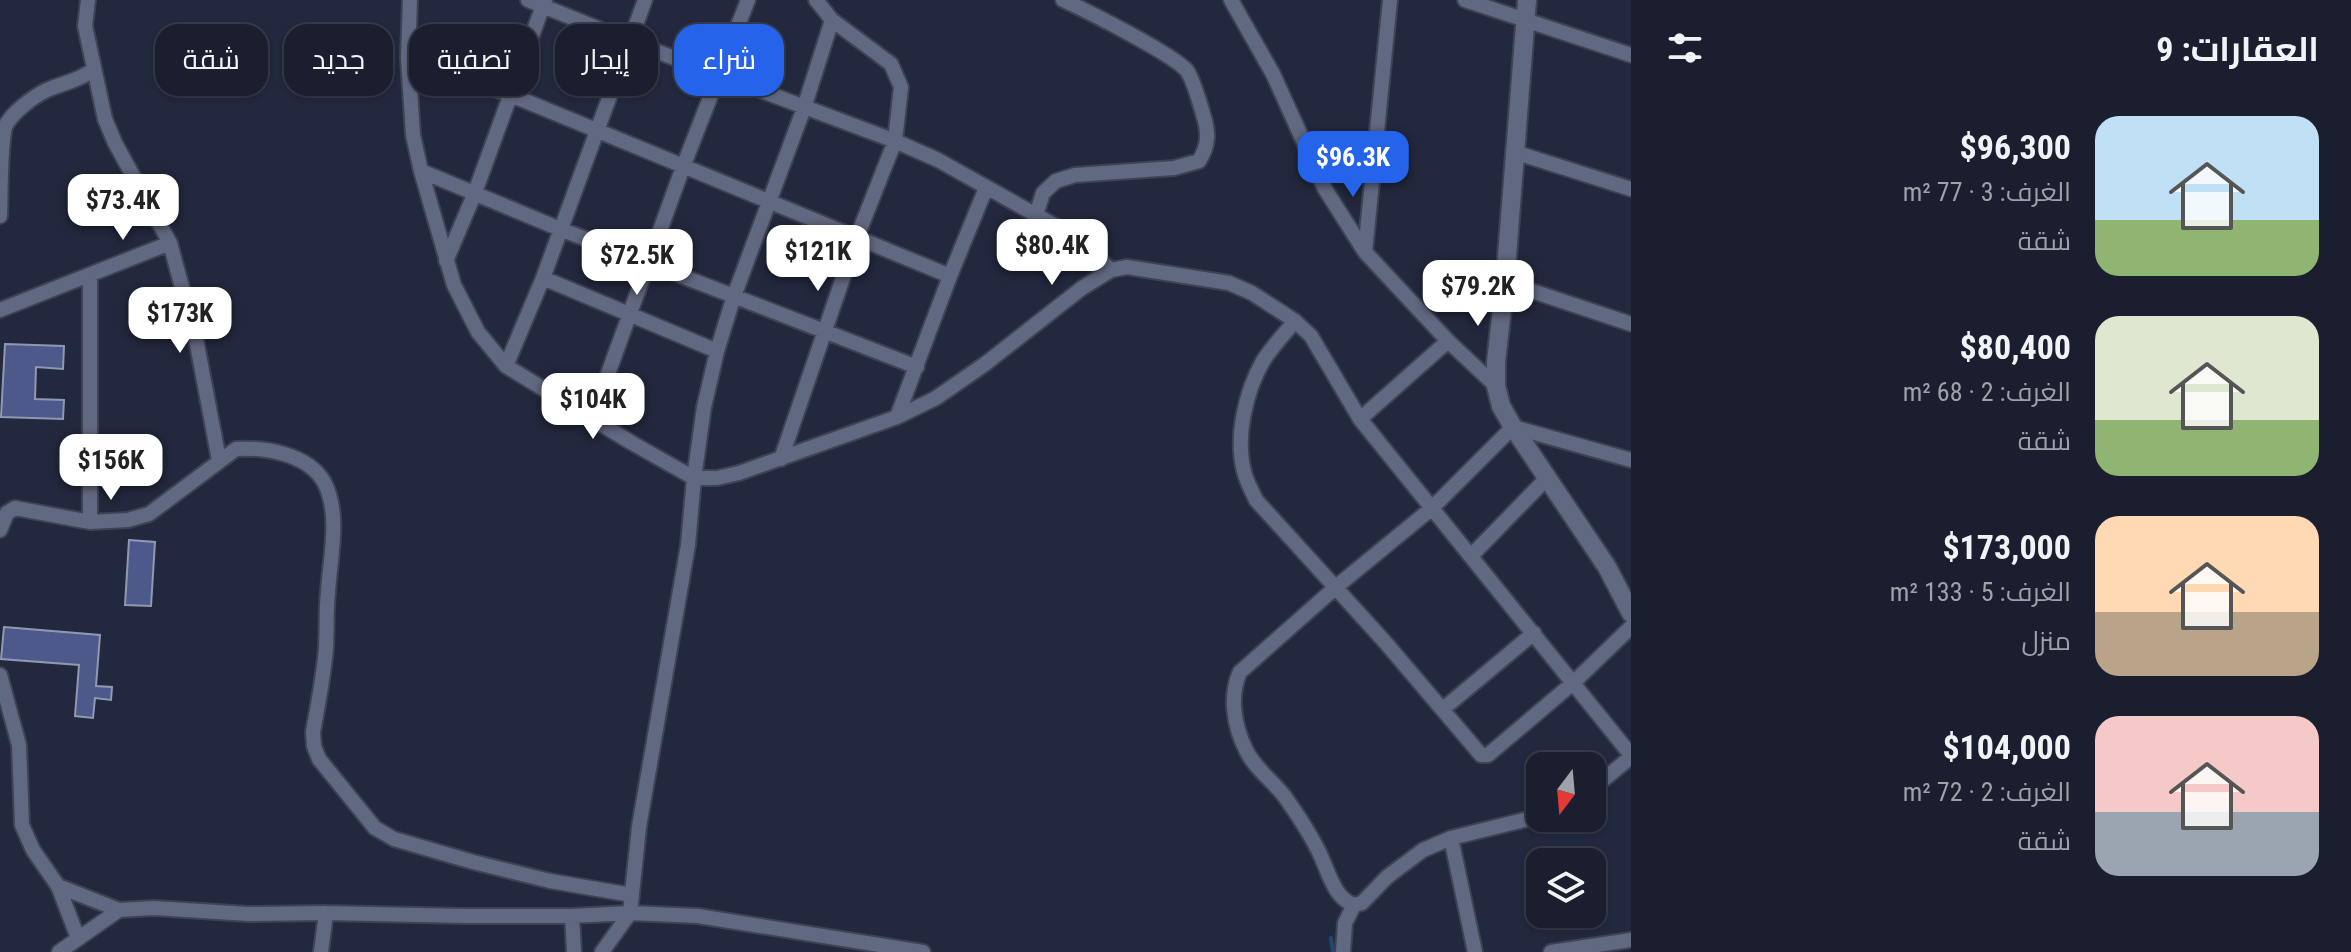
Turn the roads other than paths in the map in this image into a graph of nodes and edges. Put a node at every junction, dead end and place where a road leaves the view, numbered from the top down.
1 (88, 0) edge
2 (410, 0) edge
3 (528, 0) edge
4 (645, 0) edge
5 (748, 0) edge
6 (816, 0) edge
7 (1063, 0) edge
8 (1231, 0) edge
9 (1390, 0) edge
10 (1465, 0) edge
11 (1527, 0) edge
12 (544, 3) edge
13 (832, 20) junction
14 (1525, 20) junction
15 (536, 24) edge
16 (591, 24) edge
17 (636, 24) edge
18 (738, 24) edge
19 (1631, 55) edge
20 (408, 58) joint
21 (93, 70) junction
22 (511, 96) edge
23 (513, 96) edge
24 (610, 96) edge
25 (709, 96) edge
26 (775, 96) edge
27 (804, 108) junction
28 (597, 132) junction
29 (895, 141) junction
30 (1514, 152) junction
31 (683, 167) junction
32 (421, 171) junction
33 (986, 188) junction
34 (1631, 189) edge
35 (474, 195) junction
36 (768, 202) junction
37 (1036, 215) junction
38 (0, 216) edge
39 (560, 229) junction
40 (857, 237) junction
41 (170, 243) junction
42 (1365, 252) junction
43 (446, 262) junction
44 (650, 263) junction
45 (1111, 270) junction
46 (90, 275) junction
47 (950, 276) junction
48 (543, 278) junction
49 (1505, 282) junction
50 (734, 296) junction
51 (0, 310) edge
52 (631, 315) junction
53 (1295, 321) junction
54 (1631, 324) edge
55 (825, 330) junction
56 (1448, 341) junction
57 (717, 351) junction
58 (506, 366) junction
59 (917, 367) junction
60 (1496, 386) junction
61 (897, 417) junction
62 (592, 418) junction
63 (1360, 419) junction
64 (1513, 427) junction
65 (781, 459) junction
66 (219, 460) junction
67 (1631, 460) edge
68 (1548, 477) junction
69 (694, 478) junction
70 (1432, 508) junction
71 (2, 518) edge
72 (90, 522) junction
73 (1472, 555) junction
74 (1336, 587) junction
75 (1630, 613) edge
76 (1534, 633) junction
77 (0, 675) edge
78 (1573, 683) junction
79 (1443, 709) junction
80 (1631, 756) edge
81 (1606, 777) edge
82 (1526, 819) edge
83 (1451, 838) junction
84 (58, 886) junction
85 (632, 895) junction
86 (1354, 905) junction
87 (119, 910) junction
88 (326, 913) junction
89 (630, 913) junction
90 (572, 916) junction
91 (78, 938) junction
92 (1631, 940) edge
93 (848, 947) edge
94 (59, 952) edge
95 (321, 952) edge
96 (574, 952) edge
97 (602, 952) edge
98 (923, 952) edge
99 (1343, 952) edge
100 (1475, 952) edge
101 (1551, 952) edge

1 - 21 street
2 - 20 street
3 - 12 street
4 - 17 street
5 - 18 street
6 - 13 street
7 - 37 street
8 - 42 street
9 - 42 street
10 - 14 street
11 - 14 street
12 - 15 street
12 - 16 street
13 - 27 street
13 - 29 street
14 - 19 street
14 - 30 street
20 - 32 street
21 - 38 street
21 - 41 street
22 - 35 street
23 - 28 street
24 - 28 street
25 - 31 street
26 - 27 street
27 - 29 street
27 - 36 street
28 - 31 street
28 - 39 street
29 - 33 street
29 - 40 street
30 - 34 street
30 - 49 street
31 - 36 street
31 - 44 street
32 - 35 street
32 - 43 street
33 - 37 street
33 - 47 street
35 - 39 street
35 - 43 street
36 - 40 street
36 - 50 street
37 - 45 street
39 - 44 street
39 - 48 street
40 - 47 street
40 - 55 street
41 - 46 street
41 - 66 street
42 - 56 street
43 - 58 street
44 - 50 street
44 - 52 street
45 - 53 street
45 - 61 street
46 - 51 street
46 - 72 street
47 - 59 street
48 - 52 street
48 - 58 street
49 - 54 street
49 - 60 street
50 - 55 street
50 - 57 street
52 - 57 street
52 - 62 street
53 - 63 street
53 - 74 street
55 - 59 street
55 - 65 street
56 - 60 street
56 - 63 street
57 - 69 street
58 - 62 street
59 - 61 street
60 - 64 street
61 - 65 street
62 - 69 street
63 - 70 street
64 - 67 street
64 - 68 street
64 - 70 street
65 - 69 street
66 - 72 street
66 - 85 street
68 - 73 street
68 - 75 street
69 - 85 street
70 - 73 street
70 - 74 street
71 - 72 street
73 - 76 street
74 - 79 street
74 - 86 street
75 - 78 street
76 - 78 street
76 - 79 street
77 - 84 street
78 - 79 street
78 - 80 street
80 - 81 street
82 - 83 street
83 - 86 street
83 - 100 street
84 - 87 street
84 - 91 street
85 - 89 street
86 - 99 street
87 - 88 street
87 - 91 street
88 - 90 street
88 - 95 street
89 - 90 street
89 - 93 street
89 - 97 street
90 - 96 street
91 - 94 street
92 - 101 street
93 - 98 street

